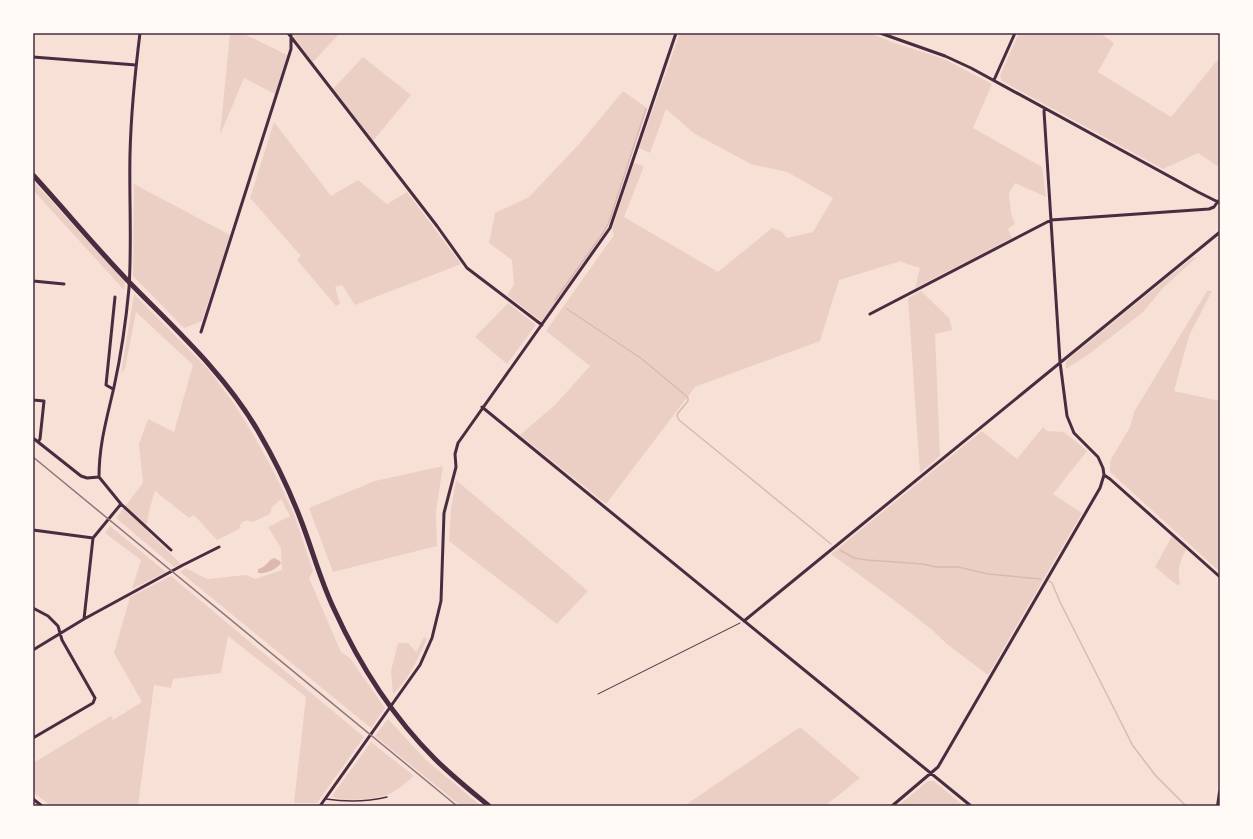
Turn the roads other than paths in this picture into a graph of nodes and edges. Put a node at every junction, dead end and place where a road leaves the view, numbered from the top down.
1 (140, 33) edge
2 (676, 33) edge
3 (880, 33) edge
4 (1015, 33) edge
5 (290, 34) edge
6 (33, 57) edge
7 (136, 64) junction
8 (994, 80) junction
9 (1045, 109) junction
10 (33, 175) edge
11 (1219, 202) edge
12 (1051, 220) junction
13 (1220, 232) edge
14 (33, 281) edge
15 (64, 284) dead end
16 (115, 297) dead end
17 (870, 314) dead end
18 (542, 325) junction
19 (201, 332) dead end
20 (1060, 362) junction
21 (114, 389) junction
22 (33, 400) edge
23 (482, 407) junction
24 (33, 438) edge
25 (38, 442) junction
26 (1104, 475) junction
27 (99, 477) junction
28 (121, 504) junction
29 (33, 530) edge
30 (93, 538) junction
31 (219, 547) dead end
32 (171, 550) dead end
33 (1220, 577) edge
34 (33, 608) edge
35 (84, 619) junction
36 (744, 621) junction
37 (60, 634) junction
38 (33, 650) edge
39 (33, 738) edge
40 (932, 773) junction
41 (1220, 792) edge
42 (387, 797) dead end
43 (325, 798) junction
44 (33, 799) edge
45 (42, 806) edge
46 (320, 806) edge
47 (489, 806) edge
48 (892, 806) edge
49 (971, 806) edge
50 (1218, 806) edge

1 - 7 street
2 - 18 street
3 - 8 street
4 - 8 street
5 - 18 street
5 - 19 street
6 - 7 street
7 - 21 street
8 - 9 street
9 - 11 street
9 - 12 street
10 - 47 main road
11 - 12 street
12 - 17 street
12 - 20 street
13 - 20 street
14 - 15 street
16 - 21 street
18 - 23 street
20 - 26 street
20 - 36 street
21 - 27 street
22 - 25 street
23 - 36 street
23 - 43 street
24 - 25 street
25 - 27 street
26 - 33 street
26 - 40 street
27 - 28 street
28 - 30 street
28 - 32 street
29 - 30 street
30 - 35 street
31 - 35 street
34 - 37 street
35 - 37 street
36 - 40 street
37 - 38 street
37 - 39 street
40 - 48 street
40 - 49 street
41 - 50 street
42 - 43 lane
43 - 46 street
44 - 45 street

